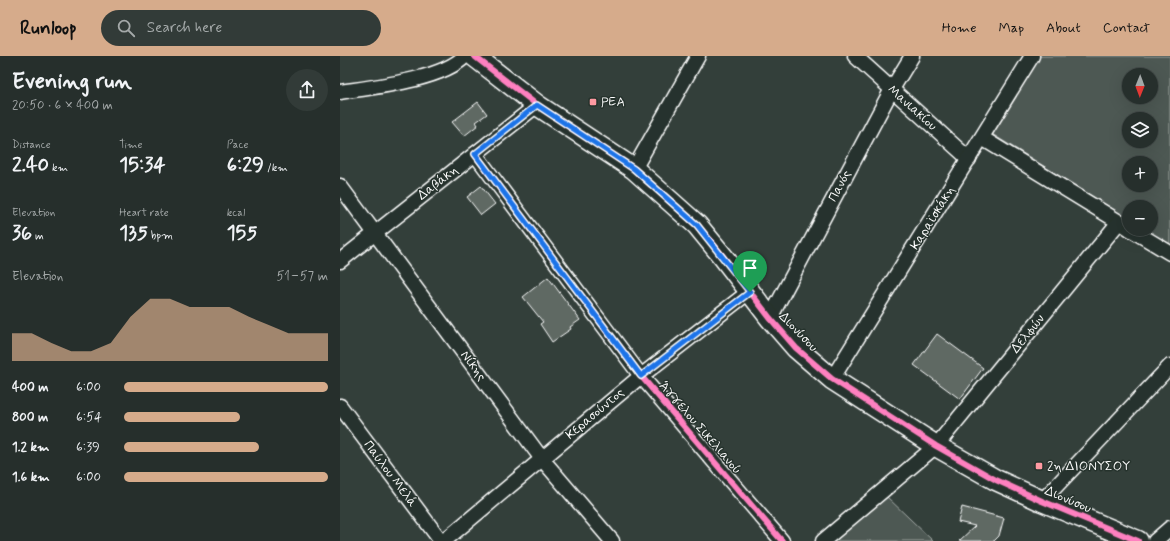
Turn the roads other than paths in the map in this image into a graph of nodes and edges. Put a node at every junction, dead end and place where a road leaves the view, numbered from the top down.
1 (465, 56) edge
2 (474, 56) edge
3 (698, 56) edge
4 (855, 56) edge
5 (912, 56) edge
6 (1032, 56) edge
7 (892, 89) junction
8 (340, 92) edge
9 (537, 105) junction
10 (982, 138) junction
11 (475, 154) junction
12 (969, 159) junction
13 (634, 169) junction
14 (340, 186) edge
15 (1122, 224) edge
16 (1122, 231) edge
17 (375, 233) junction
18 (1142, 236) edge
19 (1170, 253) edge
20 (340, 261) edge
21 (750, 292) junction
22 (770, 318) junction
23 (1170, 366) edge
24 (641, 376) junction
25 (832, 379) junction
26 (340, 406) edge
27 (936, 446) junction
28 (542, 459) junction
29 (1042, 501) junction
30 (1170, 528) edge
31 (1130, 540) edge
32 (441, 541) edge
33 (444, 541) edge
34 (612, 541) edge
35 (782, 541) edge
36 (823, 541) edge
37 (1155, 541) edge

1 - 8 street
2 - 9 main road, Διονύσου
3 - 13 street
4 - 7 street, Μανιακίου
5 - 7 street, Πανός
6 - 10 street, Καραϊσκάκη
7 - 12 street, Μανιακίου
7 - 22 street, Πανός
9 - 11 street, Δαβάκη
9 - 13 main road, Διονύσου
10 - 12 street, Καραϊσκάκη
10 - 15 street
11 - 17 street, Δαβάκη
11 - 24 street, Άγγελου Σικελιανού
12 - 25 street, Καραϊσκάκη
13 - 21 main road, Διονύσου
14 - 17 street, Νίκης
16 - 27 street, Δελφών
17 - 20 street, Δαβάκη
17 - 28 street, Νίκης
18 - 19 street
21 - 22 main road, Διονύσου
21 - 24 street, Κερασούντος
22 - 25 main road, Διονύσου
23 - 29 street
24 - 28 street, Κερασούντος
24 - 35 street, Άγγελου Σικελιανού
25 - 27 main road, Διονύσου
26 - 32 street, Παύλου Μελά
27 - 29 main road, Διονύσου
27 - 36 street, Δελφών
28 - 33 street, Κερασούντος
28 - 34 street, Νίκης
29 - 31 main road, Διονύσου
30 - 37 street

